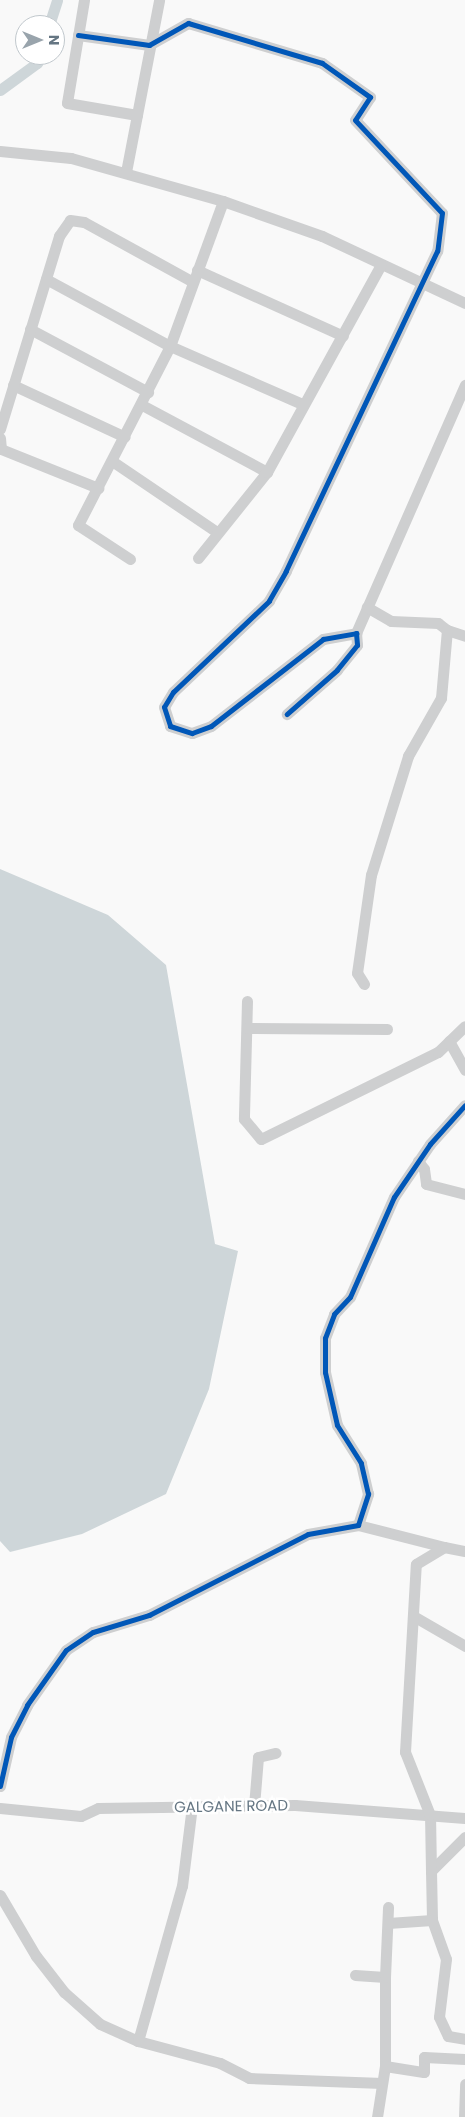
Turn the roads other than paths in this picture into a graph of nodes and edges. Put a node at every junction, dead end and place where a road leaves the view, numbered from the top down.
1 (84, 0) edge
2 (159, 0) edge
3 (78, 36) junction
4 (149, 45) junction
5 (137, 115) junction
6 (0, 151) edge
7 (126, 172) junction
8 (223, 201) junction
9 (381, 265) junction
10 (197, 270) junction
11 (46, 279) junction
12 (193, 282) junction
13 (418, 285) junction
14 (465, 303) edge
15 (30, 329) junction
16 (343, 336) junction
17 (170, 346) junction
18 (13, 385) junction
19 (465, 385) edge
20 (148, 392) junction
21 (302, 404) junction
22 (142, 405) junction
23 (0, 429) edge
24 (125, 437) junction
25 (0, 438) edge
26 (112, 461) junction
27 (266, 472) junction
28 (98, 488) junction
29 (217, 532) junction
30 (198, 558) dead end
31 (130, 559) dead end
32 (367, 607) junction
33 (448, 630) junction
34 (356, 633) junction
35 (465, 636) edge
36 (287, 714) dead end
37 (364, 984) dead end
38 (247, 1001) dead end
39 (465, 1026) edge
40 (248, 1028) junction
41 (387, 1029) dead end
42 (449, 1041) junction
43 (465, 1070) edge
44 (465, 1105) edge
45 (418, 1161) junction
46 (465, 1194) edge
47 (358, 1525) junction
48 (444, 1548) junction
49 (465, 1551) edge
50 (415, 1617) junction
51 (465, 1646) edge
52 (50, 1675) dead end
53 (276, 1753) dead end
54 (0, 1786) edge
55 (0, 1790) edge
56 (192, 1806) junction
57 (254, 1806) junction
58 (0, 1808) edge
59 (430, 1815) junction
60 (465, 1818) edge
61 (465, 1837) edge
62 (431, 1871) junction
63 (0, 1895) edge
64 (388, 1907) dead end
65 (432, 1920) junction
66 (388, 1923) junction
67 (355, 1974) dead end
68 (385, 1977) junction
69 (465, 2039) edge
70 (138, 2041) junction
71 (465, 2059) edge
72 (385, 2066) junction
73 (382, 2083) junction
74 (465, 2084) edge
75 (377, 2117) edge
76 (464, 2117) edge

1 - 3 street
2 - 4 street
3 - 4 street
3 - 5 street
4 - 5 street
4 - 13 street
5 - 7 street
6 - 7 street
7 - 8 street
8 - 9 street
8 - 10 street
9 - 13 street
9 - 16 street
10 - 12 street
10 - 16 street
11 - 12 street
11 - 15 street
11 - 17 street
12 - 17 street
13 - 14 street
13 - 34 street
15 - 18 street
15 - 20 street
16 - 21 street
17 - 20 street
17 - 21 street
18 - 23 street
18 - 24 street
19 - 32 street
20 - 22 street
21 - 27 street
22 - 24 street
22 - 27 street
24 - 26 street
25 - 28 street
26 - 28 street
26 - 29 street
27 - 29 street
28 - 31 street
29 - 30 street
32 - 33 street
32 - 34 street
33 - 35 street
33 - 37 street
34 - 36 street
38 - 40 street
39 - 42 street
40 - 41 street
40 - 42 street
42 - 43 street
44 - 45 street
45 - 46 street
45 - 47 street
47 - 48 street
47 - 54 street
48 - 49 street
48 - 50 street
50 - 51 street
50 - 59 street
52 - 55 street
53 - 57 street
56 - 57 street, GALGANE ROAD
56 - 58 street, GALGANE ROAD
56 - 70 street
57 - 59 street, GALGANE ROAD
59 - 60 street, GALGANE ROAD
59 - 62 street
61 - 62 street
62 - 65 street
63 - 70 street
64 - 66 street
65 - 66 street
65 - 69 street
66 - 68 street
67 - 68 street
68 - 72 street
70 - 73 street
71 - 72 street
72 - 73 street
73 - 75 street
74 - 76 street

